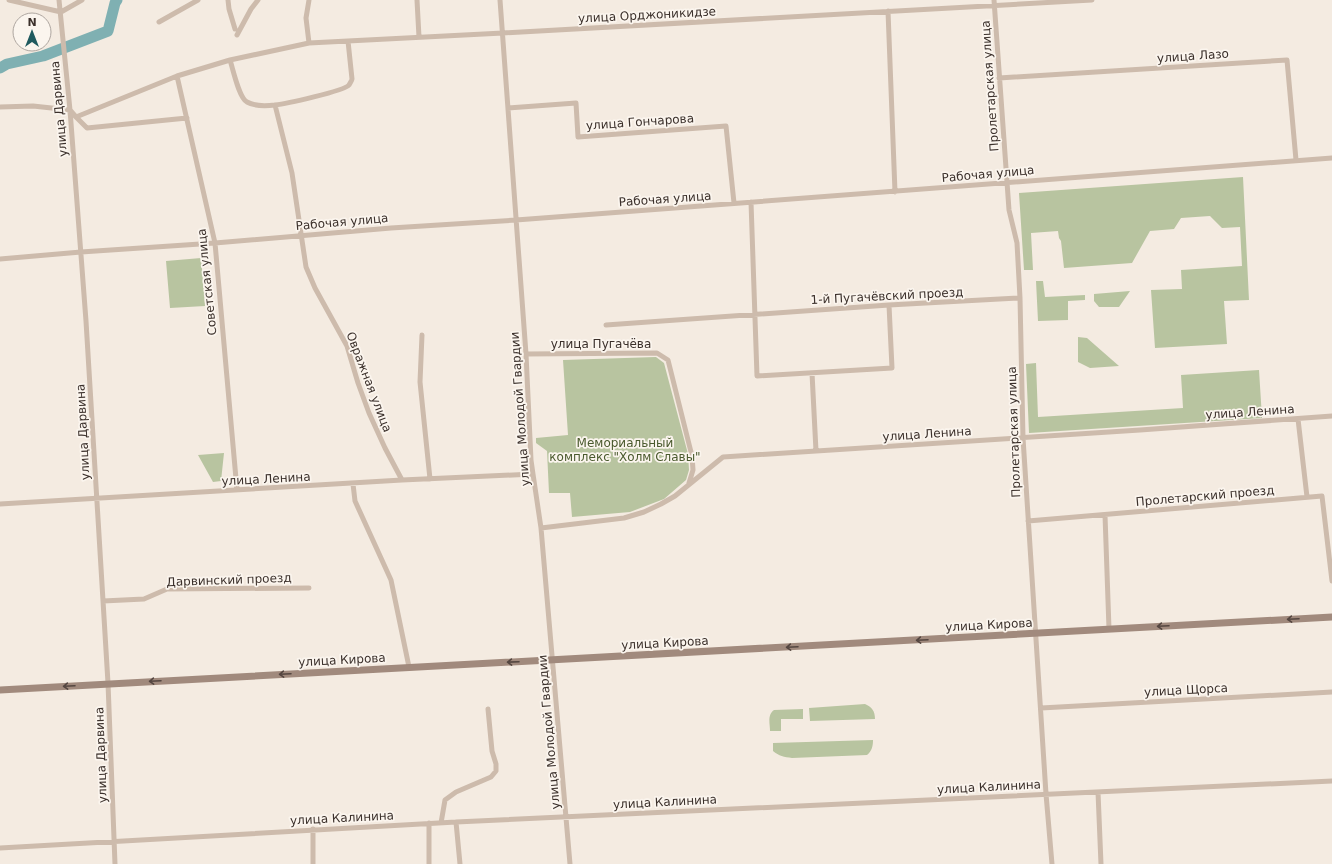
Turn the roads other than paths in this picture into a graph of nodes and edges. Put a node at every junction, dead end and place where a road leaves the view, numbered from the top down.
1 (9, 0) edge
2 (59, 0) edge
3 (82, 0) edge
4 (198, 0) edge
5 (228, 0) edge
6 (258, 0) edge
7 (309, 0) edge
8 (417, 0) edge
9 (500, 0) edge
10 (994, 0) edge
11 (1092, 0) edge
12 (994, 6) junction
13 (888, 11) junction
14 (61, 12) junction
15 (159, 22) dead end
16 (235, 29) dead end
17 (503, 33) junction
18 (237, 35) dead end
19 (419, 37) junction
20 (348, 41) junction
21 (309, 42) junction
22 (230, 60) junction
23 (177, 76) junction
24 (999, 78) junction
25 (275, 105) junction
26 (0, 107) edge
27 (508, 108) junction
28 (70, 110) junction
29 (76, 117) junction
30 (187, 118) junction
31 (1332, 158) edge
32 (1296, 160) junction
33 (1007, 182) junction
34 (895, 192) junction
35 (750, 202) junction
36 (734, 203) junction
37 (516, 220) junction
38 (302, 236) junction
39 (215, 243) junction
40 (81, 252) junction
41 (0, 259) edge
42 (1020, 298) junction
43 (890, 305) junction
44 (756, 314) junction
45 (606, 325) dead end
46 (422, 335) dead end
47 (526, 354) junction
48 (812, 373) junction
49 (1332, 416) edge
50 (1298, 419) junction
51 (1023, 438) junction
52 (816, 451) junction
53 (532, 474) junction
54 (430, 479) junction
55 (402, 480) junction
56 (689, 483) junction
57 (353, 484) junction
58 (237, 490) junction
59 (1307, 497) junction
60 (96, 498) junction
61 (0, 504) edge
62 (1105, 515) junction
63 (1028, 521) junction
64 (541, 528) junction
65 (1332, 581) edge
66 (309, 588) dead end
67 (103, 601) junction
68 (1332, 617) edge
69 (1109, 629) junction
70 (1036, 633) junction
71 (552, 660) junction
72 (409, 667) junction
73 (108, 684) junction
74 (0, 690) edge
75 (1332, 692) edge
76 (488, 708) dead end
77 (1041, 708) junction
78 (1332, 781) edge
79 (1098, 792) junction
80 (1046, 794) junction
81 (567, 817) junction
82 (456, 822) junction
83 (429, 823) junction
84 (441, 823) junction
85 (313, 829) junction
86 (114, 841) junction
87 (0, 848) edge
88 (115, 864) edge
89 (313, 864) edge
90 (429, 864) edge
91 (460, 864) edge
92 (570, 864) edge
93 (1052, 864) edge
94 (1102, 864) edge

1 - 14 street
2 - 14 street, улица Дарвина
3 - 14 street
4 - 15 street
5 - 16 street
6 - 18 street
7 - 21 street
8 - 19 street
9 - 17 street, улица Молодой Гвардии
10 - 12 street, Пролетарская улица
11 - 12 street, улица Орджоникидзе
12 - 13 street, улица Орджоникидзе
12 - 24 street, Пролетарская улица
13 - 17 street, улица Орджоникидзе
13 - 34 street
14 - 28 street, улица Дарвина
17 - 19 street, улица Орджоникидзе
17 - 27 street, улица Молодой Гвардии
19 - 20 street, улица Орджоникидзе
20 - 21 street, улица Орджоникидзе
20 - 25 street
21 - 22 street, улица Орджоникидзе
22 - 23 street, улица Орджоникидзе
22 - 25 street
23 - 29 street, улица Орджоникидзе
23 - 30 street, Советская улица
24 - 32 street, улица Лазо
24 - 33 street, Пролетарская улица
25 - 38 street, Овражная улица
26 - 28 street
27 - 36 street, улица Гончарова
27 - 37 street, улица Молодой Гвардии
28 - 29 street
28 - 40 street, улица Дарвина
29 - 30 street
30 - 39 street, Советская улица
31 - 32 street, Рабочая улица
32 - 33 street, Рабочая улица
33 - 34 street, Рабочая улица
33 - 42 street, Пролетарская улица
34 - 35 street, Рабочая улица
35 - 36 street, Рабочая улица
35 - 44 street
36 - 37 street, Рабочая улица
37 - 38 street, Рабочая улица
37 - 47 street, улица Молодой Гвардии
38 - 39 street, Рабочая улица
38 - 55 street, Овражная улица
39 - 40 street, Рабочая улица
39 - 58 street, Советская улица
40 - 41 street, Рабочая улица
40 - 60 street, улица Дарвина
42 - 43 street, 1-й Пугачёвский проезд
42 - 51 street, Пролетарская улица
43 - 44 street, 1-й Пугачёвский проезд
43 - 48 street
44 - 45 street, 1-й Пугачёвский проезд
44 - 48 street
46 - 54 street
47 - 53 street, улица Молодой Гвардии
47 - 56 street, улица Пугачёва
48 - 52 street
49 - 50 street, улица Ленина
50 - 51 street, улица Ленина
50 - 59 street
51 - 52 street, улица Ленина
51 - 63 street, Пролетарская улица
52 - 56 street, улица Ленина
53 - 54 street, улица Ленина
53 - 64 street, улица Молодой Гвардии
54 - 55 street, улица Ленина
55 - 57 street, улица Ленина
56 - 64 street, улица Ленина
57 - 58 street, улица Ленина
57 - 72 street
58 - 60 street, улица Ленина
59 - 62 street, Пролетарский проезд
59 - 65 street, Пролетарский проезд
60 - 61 street, улица Ленина
60 - 67 street, улица Дарвина
62 - 63 street, Пролетарский проезд
62 - 69 street
63 - 70 street, Пролетарская улица
64 - 71 street, улица Молодой Гвардии
66 - 67 street, Дарвинский проезд
67 - 73 street, улица Дарвина
68 -> 69 street, улица Кирова
69 - 70 street, улица Кирова
70 -> 71 street, улица Кирова
70 - 77 street, Пролетарская улица
71 -> 72 street, улица Кирова
71 - 81 street, улица Молодой Гвардии
72 -> 73 street, улица Кирова
73 -> 74 street, улица Кирова
73 - 86 street, улица Дарвина
75 - 77 street, улица Щорса
76 - 84 street
77 - 80 street, Пролетарская улица
78 - 79 street, улица Калинина
79 - 80 street, улица Калинина
79 - 94 street
80 - 81 street, улица Калинина
80 - 93 street, Пролетарская улица
81 - 82 street, улица Калинина
81 - 92 street, улица Молодой Гвардии
82 - 84 street, улица Калинина
82 - 91 street
83 - 84 street, улица Калинина
83 - 85 street, улица Калинина
83 - 90 street
85 - 86 street, улица Калинина
85 - 89 street
86 - 87 street, улица Калинина
86 - 88 street, улица Дарвина

